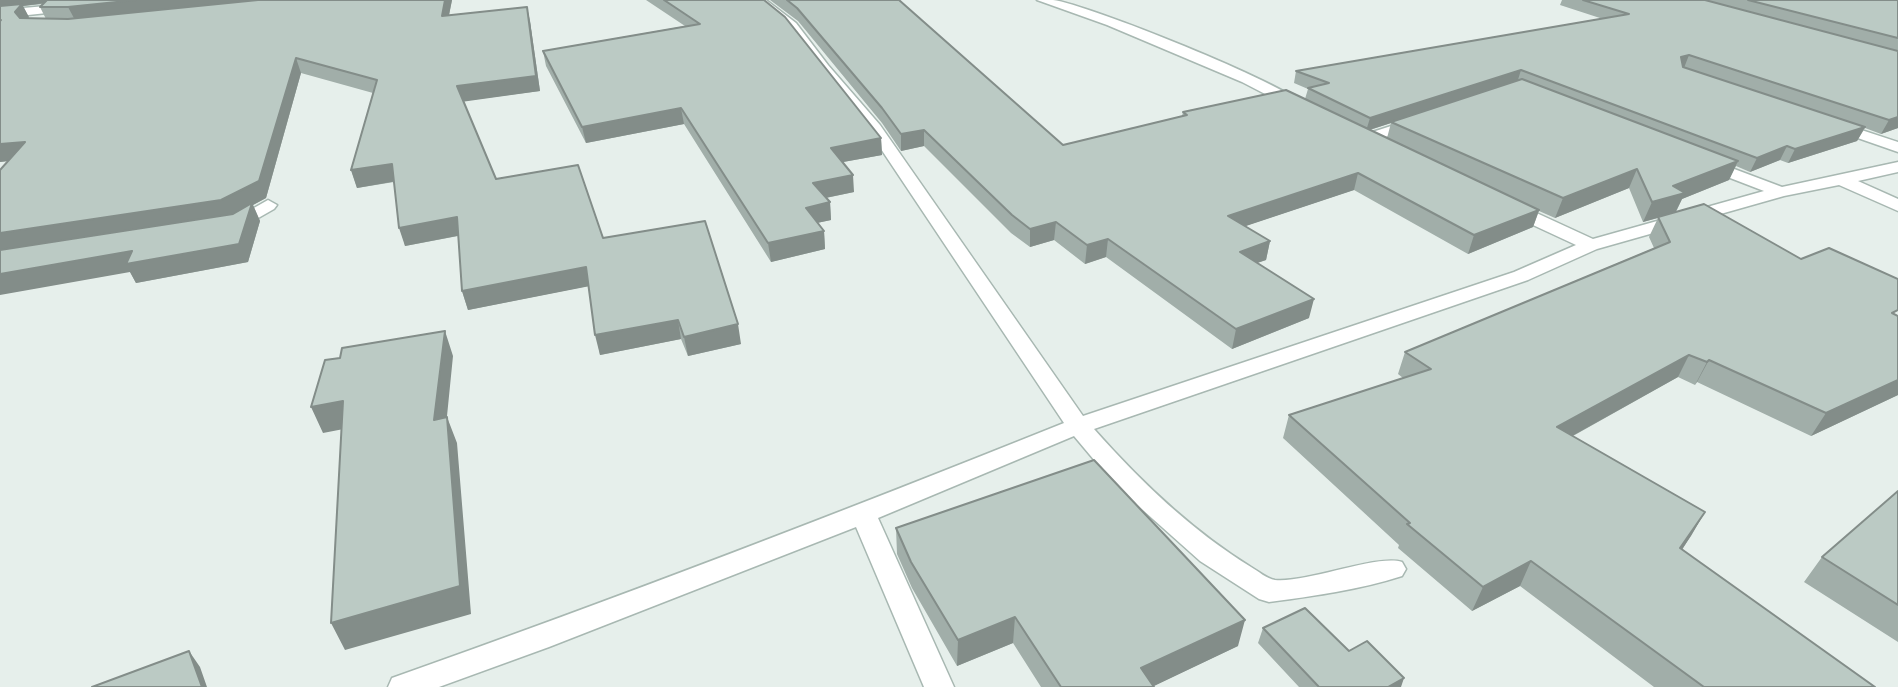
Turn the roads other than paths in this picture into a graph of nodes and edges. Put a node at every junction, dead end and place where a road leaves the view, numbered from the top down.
1 (79, 0) edge
2 (759, 0) edge
3 (1043, 0) edge
4 (47, 9) junction
5 (0, 14) edge
6 (30, 26) edge
7 (1318, 115) edge
8 (1428, 118) edge
9 (1822, 121) edge
10 (1898, 147) edge
11 (1390, 151) edge
12 (1695, 159) edge
13 (1898, 167) edge
14 (1843, 180) junction
15 (1781, 192) junction
16 (1503, 204) edge
17 (268, 205) dead end
18 (1898, 206) edge
19 (221, 227) edge
20 (1591, 245) junction
21 (1078, 426) junction
22 (863, 514) junction
23 (1392, 569) dead end
24 (403, 687) edge
25 (939, 687) edge

1 - 4 street
2 - 21 street
3 - 7 street
4 - 5 street
4 - 6 street
8 - 11 street
9 - 10 street
12 - 15 street
13 - 14 street
14 - 15 street
14 - 18 street
15 - 20 street
16 - 20 street
17 - 19 street
20 - 21 street
21 - 22 street
21 - 23 street
22 - 24 street
22 - 25 street

